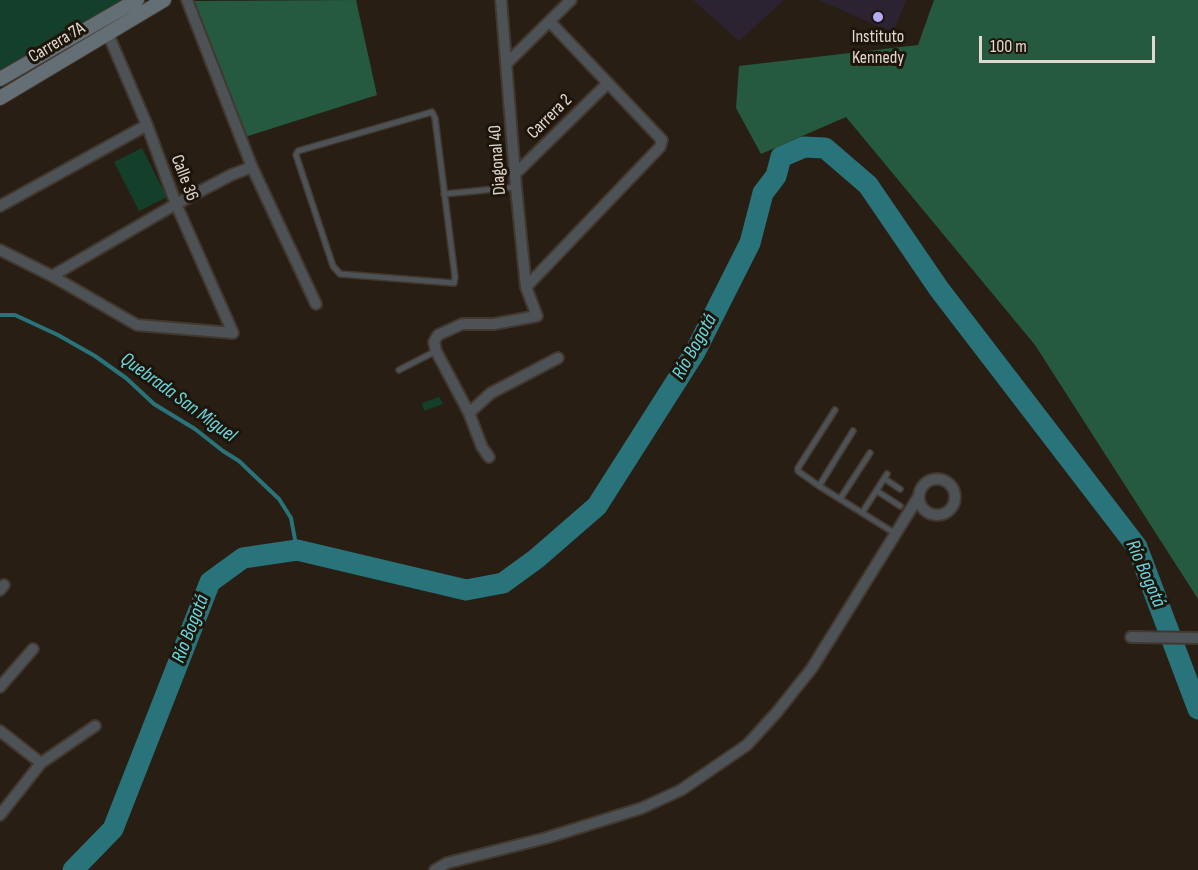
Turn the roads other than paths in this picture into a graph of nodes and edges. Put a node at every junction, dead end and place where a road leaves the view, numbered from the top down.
1 (137, 0) edge
2 (164, 0) edge
3 (187, 0) edge
4 (501, 0) edge
5 (570, 0) edge
6 (550, 22) junction
7 (108, 34) junction
8 (507, 63) junction
9 (0, 79) edge
10 (608, 83) junction
11 (0, 98) edge
12 (147, 125) junction
13 (252, 167) junction
14 (515, 174) junction
15 (516, 187) junction
16 (444, 194) junction
17 (176, 204) junction
18 (0, 206) edge
19 (0, 250) edge
20 (52, 276) junction
21 (526, 287) junction
22 (316, 304) dead end
23 (436, 351) junction
24 (558, 358) dead end
25 (399, 370) dead end
26 (835, 410) dead end
27 (469, 413) junction
28 (852, 431) dead end
29 (870, 453) dead end
30 (489, 457) dead end
31 (819, 486) junction
32 (900, 489) dead end
33 (877, 491) junction
34 (919, 496) dead end
35 (840, 500) junction
36 (900, 506) dead end
37 (862, 513) junction
38 (896, 534) junction
39 (1131, 637) dead end
40 (1198, 638) edge
41 (33, 649) dead end
42 (0, 687) edge
43 (95, 726) dead end
44 (0, 731) edge
45 (41, 763) junction
46 (0, 815) edge
47 (435, 870) edge

1 - 9 main road, Carrera 7A
2 - 7 main road, Carrera 7A
3 - 13 street
4 - 8 street, Diagonal 40
5 - 6 street
6 - 8 street
6 - 10 street
7 - 11 main road, Carrera 7A
7 - 12 street, Calle 36
8 - 14 street, Diagonal 40
10 - 14 street, Carrera 2
10 - 21 street
12 - 17 street, Calle 36
12 - 18 street
13 - 17 street
13 - 22 street
14 - 15 street, Diagonal 40
15 - 16 lane
15 - 21 street, Diagonal 40
16 - 16 lane
17 - 20 street
17 - 20 street, Calle 36
19 - 20 street
21 - 23 street, Diagonal 40
23 - 25 lane
23 - 27 street
24 - 27 street
26 - 31 lane
27 - 30 street
28 - 31 lane
29 - 35 lane
31 - 35 lane
32 - 33 lane
33 - 36 lane
33 - 37 lane
34 - 38 street
35 - 37 lane
37 - 38 lane
38 - 47 street
39 - 40 street
41 - 42 street
43 - 45 street
44 - 45 street
45 - 46 street

